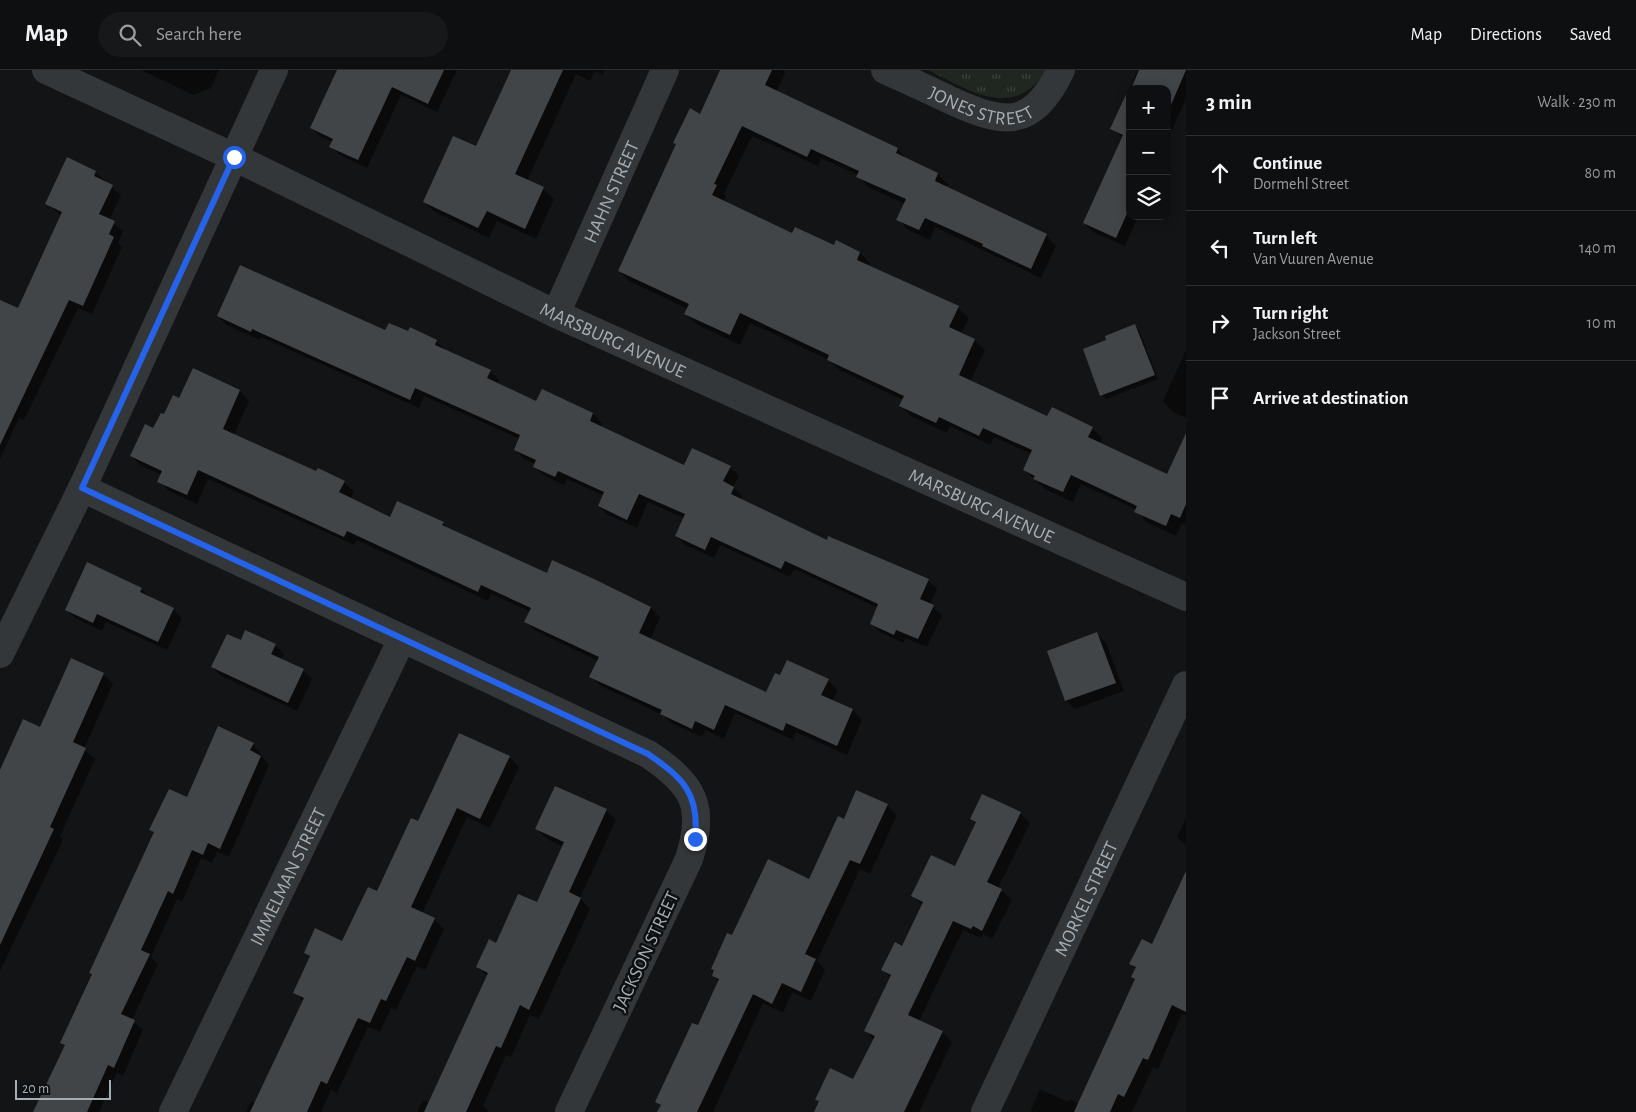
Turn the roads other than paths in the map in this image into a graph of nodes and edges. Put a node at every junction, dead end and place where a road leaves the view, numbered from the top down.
1 (46, 70) edge
2 (274, 70) edge
3 (665, 70) edge
4 (885, 70) edge
5 (1061, 70) edge
6 (234, 157) junction
7 (556, 314) junction
8 (82, 488) junction
9 (1186, 597) edge
10 (402, 639) junction
11 (0, 654) edge
12 (1186, 684) edge
13 (173, 1112) edge
14 (570, 1112) edge
15 (985, 1112) edge

1 - 6 street, MARSBURG AVENUE
2 - 6 street
3 - 7 street, HAHN STREET
4 - 5 street, JONES STREET
6 - 7 street, MARSBURG AVENUE
6 - 8 street
7 - 9 street, MARSBURG AVENUE
8 - 10 street
8 - 11 street
10 - 13 street, IMMELMAN STREET
10 - 14 street, JACKSON STREET
12 - 15 street, MORKEL STREET

